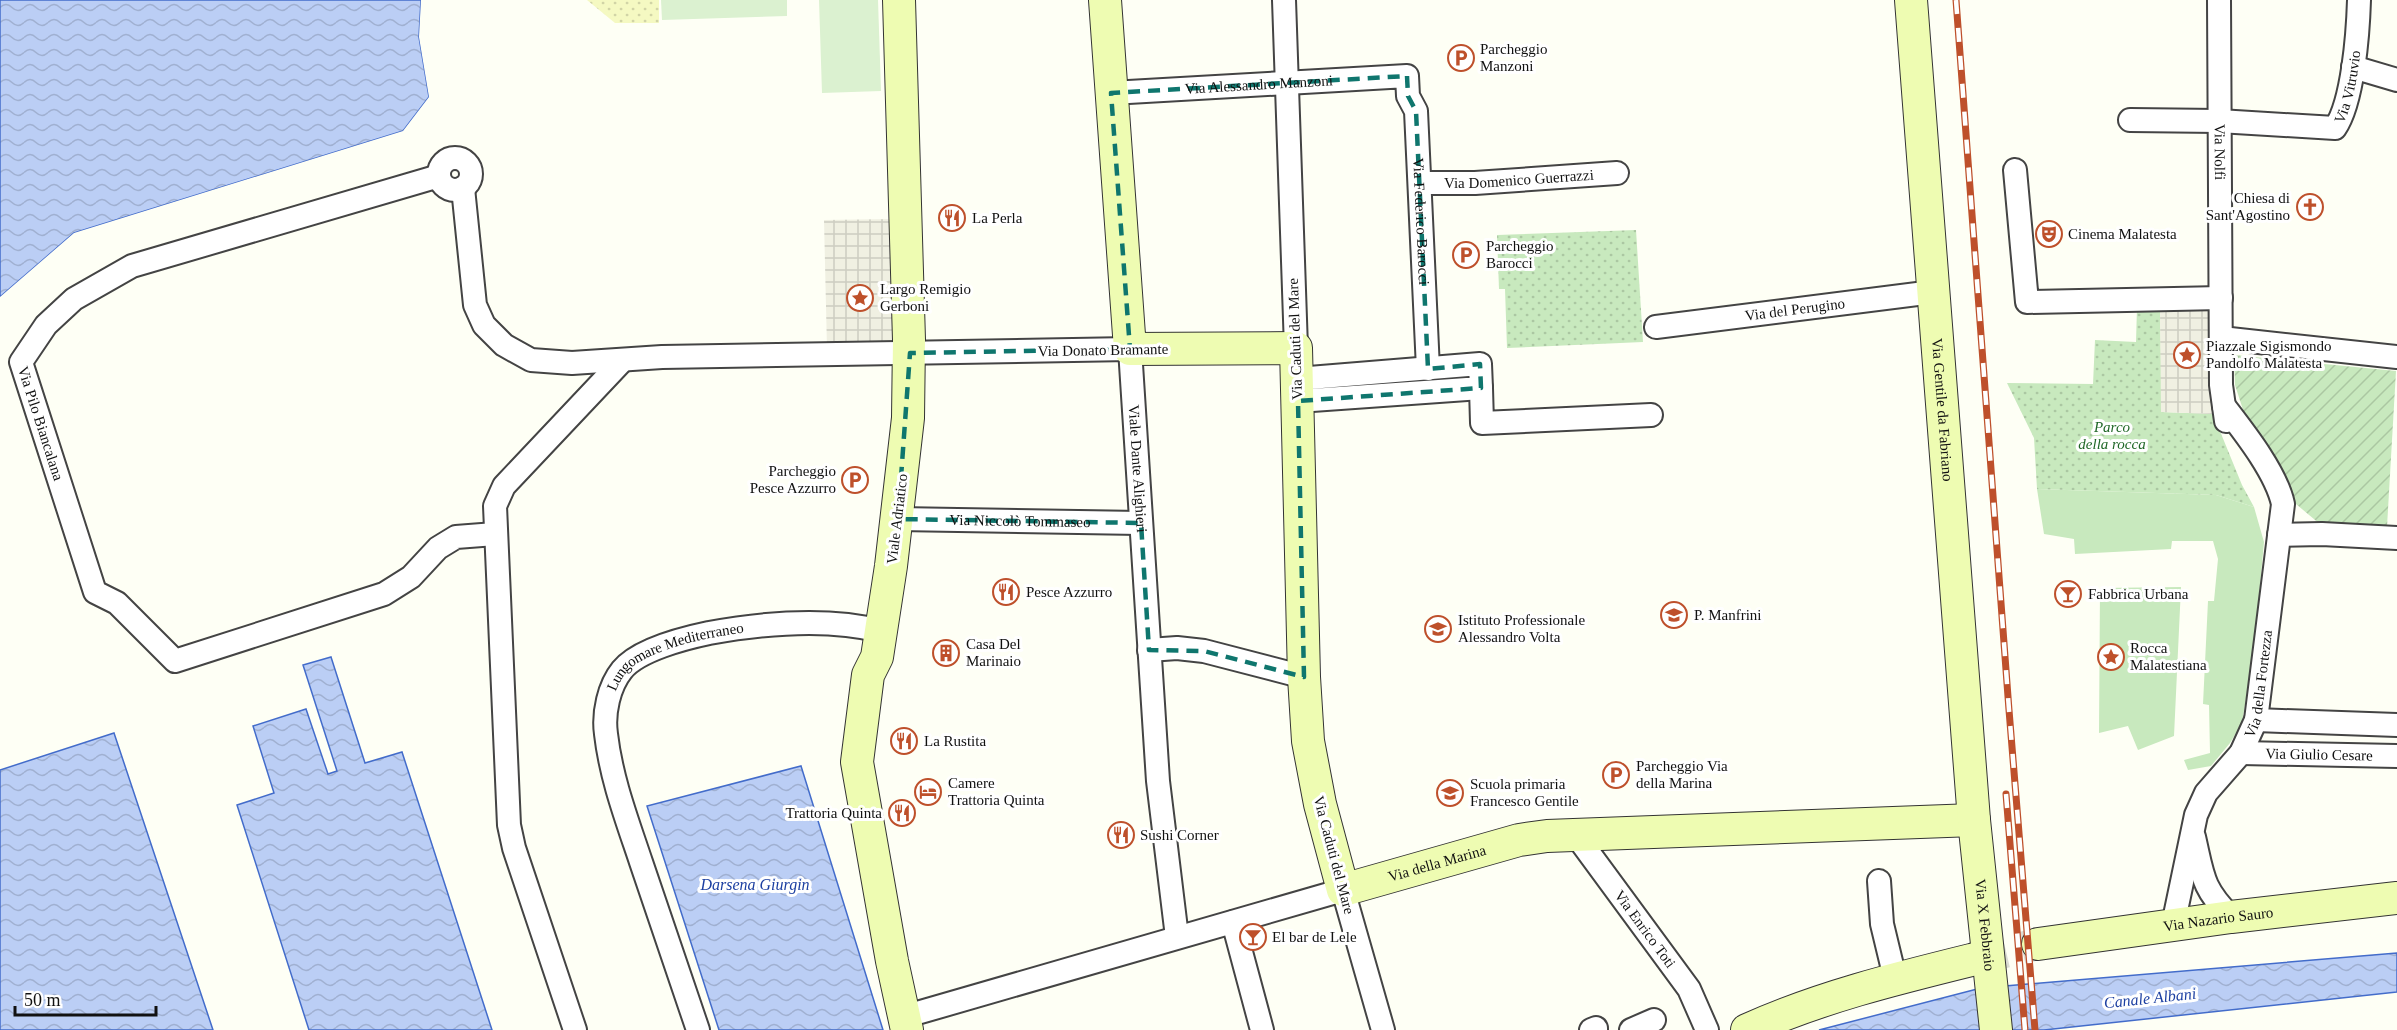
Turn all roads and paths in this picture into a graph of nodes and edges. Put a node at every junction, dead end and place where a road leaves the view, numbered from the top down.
1 (899, 0) edge
2 (1105, 0) edge
3 (1284, 0) edge
4 (1911, 0) edge
5 (2219, 0) edge
6 (2359, 0) edge
7 (2353, 68) junction
8 (1407, 76) joint
9 (2397, 80) edge
10 (1287, 84) junction
11 (1111, 93) junction
12 (2130, 120) dead end
13 (2219, 122) junction
14 (2015, 170) dead end
15 (1617, 173) dead end
16 (1420, 183) junction
17 (1933, 292) junction
18 (2221, 298) junction
19 (1656, 327) dead end
20 (2221, 338) junction
21 (1296, 348) junction
22 (1130, 349) junction
23 (910, 353) junction
24 (2397, 357) edge
25 (622, 361) junction
26 (1428, 369) junction
27 (1481, 388) junction
28 (1297, 390) junction
29 (1651, 415) dead end
30 (898, 519) junction
31 (1140, 523) junction
32 (2279, 527) junction
33 (495, 534) junction
34 (2397, 538) edge
35 (879, 644) junction
36 (1149, 650) junction
37 (1304, 677) junction
38 (2256, 720) junction
39 (2397, 724) edge
40 (2241, 753) junction
41 (2397, 756) edge
42 (1974, 820) junction
43 (2192, 830) junction
44 (1575, 834) junction
45 (1879, 881) dead end
46 (1343, 890) junction
47 (2397, 898) edge
48 (2231, 917) junction
49 (1233, 922) junction
50 (2173, 925) junction
51 (1177, 938) junction
52 (2038, 944) tunnel mouth
53 (1982, 961) junction
54 (1895, 978) junction
55 (1654, 1020) dead end
56 (912, 1022) edge
57 (575, 1030) edge
58 (698, 1030) edge
59 (1262, 1030) edge
60 (1383, 1030) edge
61 (1591, 1030) edge
62 (1596, 1030) edge
63 (1631, 1030) edge
64 (1707, 1030) edge
65 (1748, 1030) edge
66 (1996, 1030) edge

1 - 23 street, Viale Adriatico
2 - 11 street, Viale Dante Alighieri
3 - 10 street, Via Caduti del Mare
4 - 17 street, Via Gentile da Fabriano
5 - 13 street, Via Nolfi
6 - 7 street, Via Vitruvio
7 - 9 street
7 - 13 street, Via Vitruvio
8 - 10 street, Via Alessandro Manzoni
8 - 16 street, Via Federico Barocci
10 - 11 street, Via Alessandro Manzoni
10 - 21 street, Via Caduti del Mare
11 - 22 street, Viale Dante Alighieri
12 - 13 street
13 - 18 street, Via Nolfi
14 - 18 street
15 - 16 street, Via Domenico Guerrazzi
16 - 26 street, Via Federico Barocci
17 - 19 street, Via del Perugino
17 - 42 street, Via Gentile da Fabriano
18 - 20 street, Via Nolfi
20 - 24 street
20 - 32 street
21 - 22 street, Via Donato Bramante
21 - 28 street, Via Caduti del Mare
22 - 23 street, Via Donato Bramante
22 - 31 street, Viale Dante Alighieri
23 - 25 street
23 - 30 street, Viale Adriatico
25 - 33 street
25 - 33 street, Via Pilo Biancalana
26 - 27 street
26 - 28 street
27 - 28 street
27 - 29 street
28 - 37 street, Via Caduti del Mare
30 - 31 street, Via Niccolò Tommaseo
30 - 35 street, Viale Adriatico
31 - 36 street, Viale Dante Alighieri
32 - 34 street
32 - 38 street, Via della Fortezza
33 - 57 street
35 - 56 street, Viale Adriatico
35 - 58 street, Lungomare Mediterraneo
36 - 37 street
36 - 51 street, Viale Dante Alighieri
37 - 46 street, Via Caduti del Mare
38 - 39 street
38 - 40 street, Via della Fortezza
40 - 41 street, Via Giulio Cesare
40 - 43 street, Via della Fortezza
42 - 44 street, Via della Marina
42 - 53 street, Via X Febbraio
43 - 48 street
43 - 50 street, Via della Fortezza
44 - 46 street, Via della Marina
44 - 64 street, Via Enrico Toti
45 - 54 street
46 - 49 street, Via della Marina
46 - 60 street, Via Caduti del Mare
47 - 48 street, Via Nazario Sauro
48 - 50 street, Via Nazario Sauro
49 - 51 street, Via della Marina
49 - 59 street
50 - 52 street, Via Nazario Sauro
51 - 56 street, Via della Marina
53 - 54 street
53 - 66 street, Via X Febbraio
54 - 65 street
55 - 63 street
61 - 62 street

